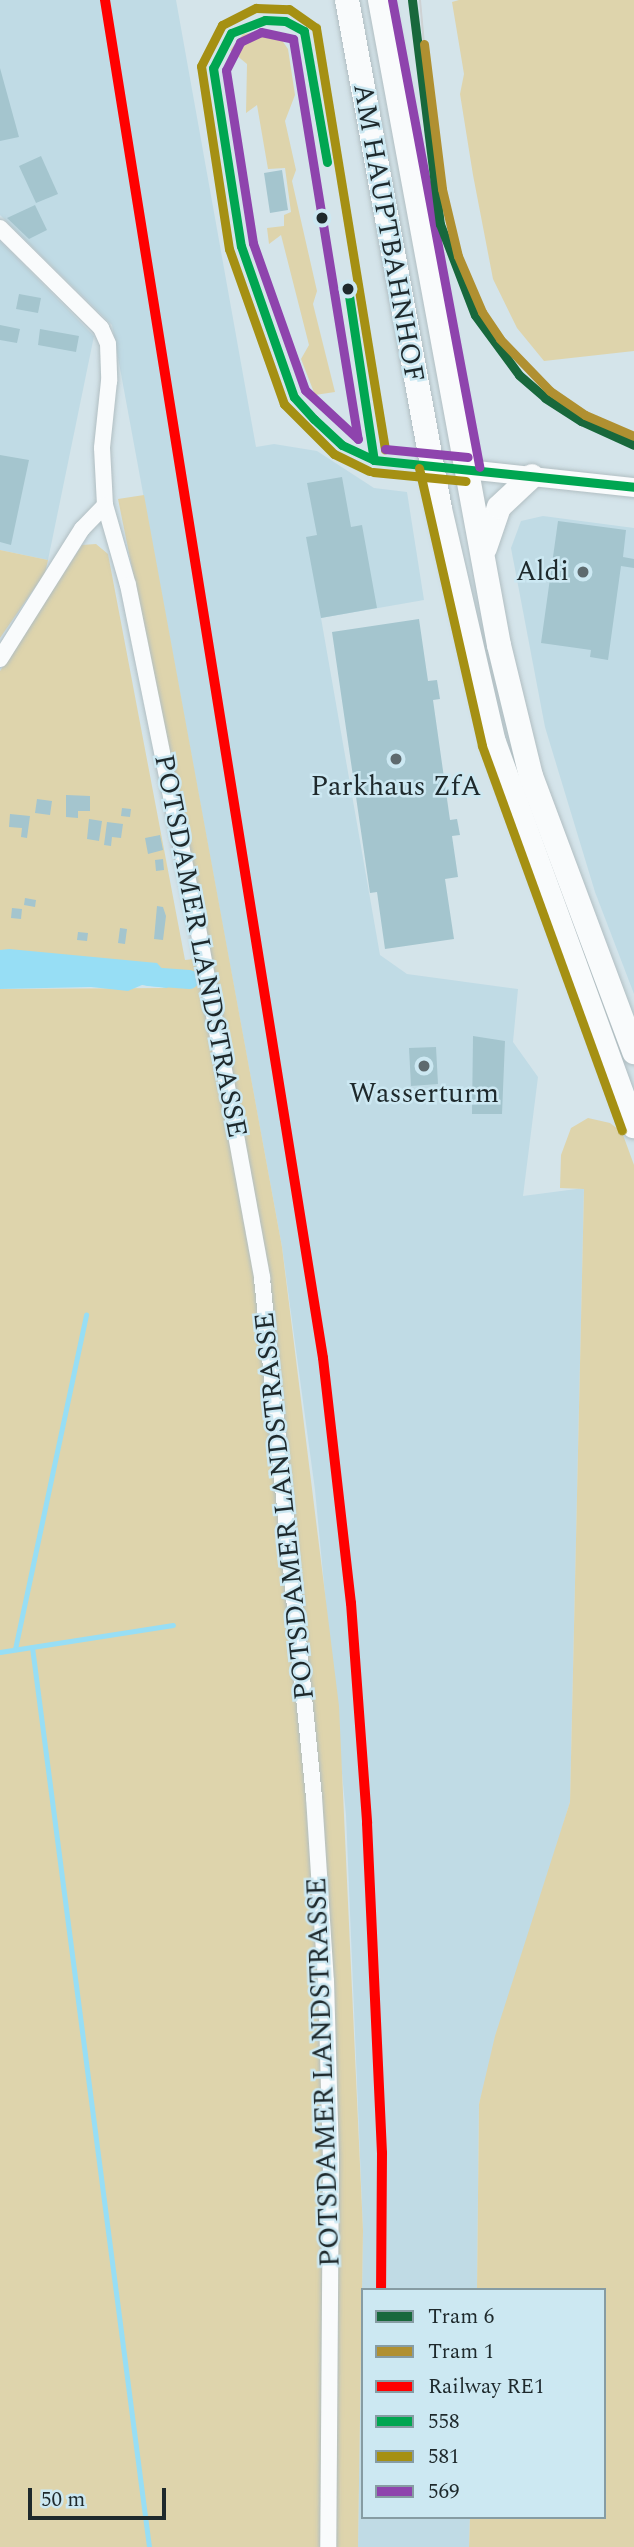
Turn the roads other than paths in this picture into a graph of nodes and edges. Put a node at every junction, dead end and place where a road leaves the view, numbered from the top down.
1 (347, 0) edge
2 (380, 0) edge
3 (0, 228) edge
4 (431, 465) junction
5 (467, 469) junction
6 (532, 476) junction
7 (634, 486) edge
8 (105, 505) junction
9 (486, 573) junction
10 (0, 659) edge
11 (634, 1052) edge
12 (624, 1068) edge
13 (634, 1126) edge
14 (328, 2547) edge

1 - 4 main road, AM HAUPTBAHNHOF
2 - 5 main road, AM HAUPTBAHNHOF
3 - 8 street, POTSDAMER LANDSTRASSE
4 - 5 main road
4 - 12 main road, AM HAUPTBAHNHOF
5 - 6 street
5 - 9 main road, AM HAUPTBAHNHOF
6 - 7 street
6 - 9 main road
8 - 10 street
8 - 14 street, POTSDAMER LANDSTRASSE
9 - 11 main road, AM HAUPTBAHNHOF
12 - 13 main road, AM HAUPTBAHNHOF

